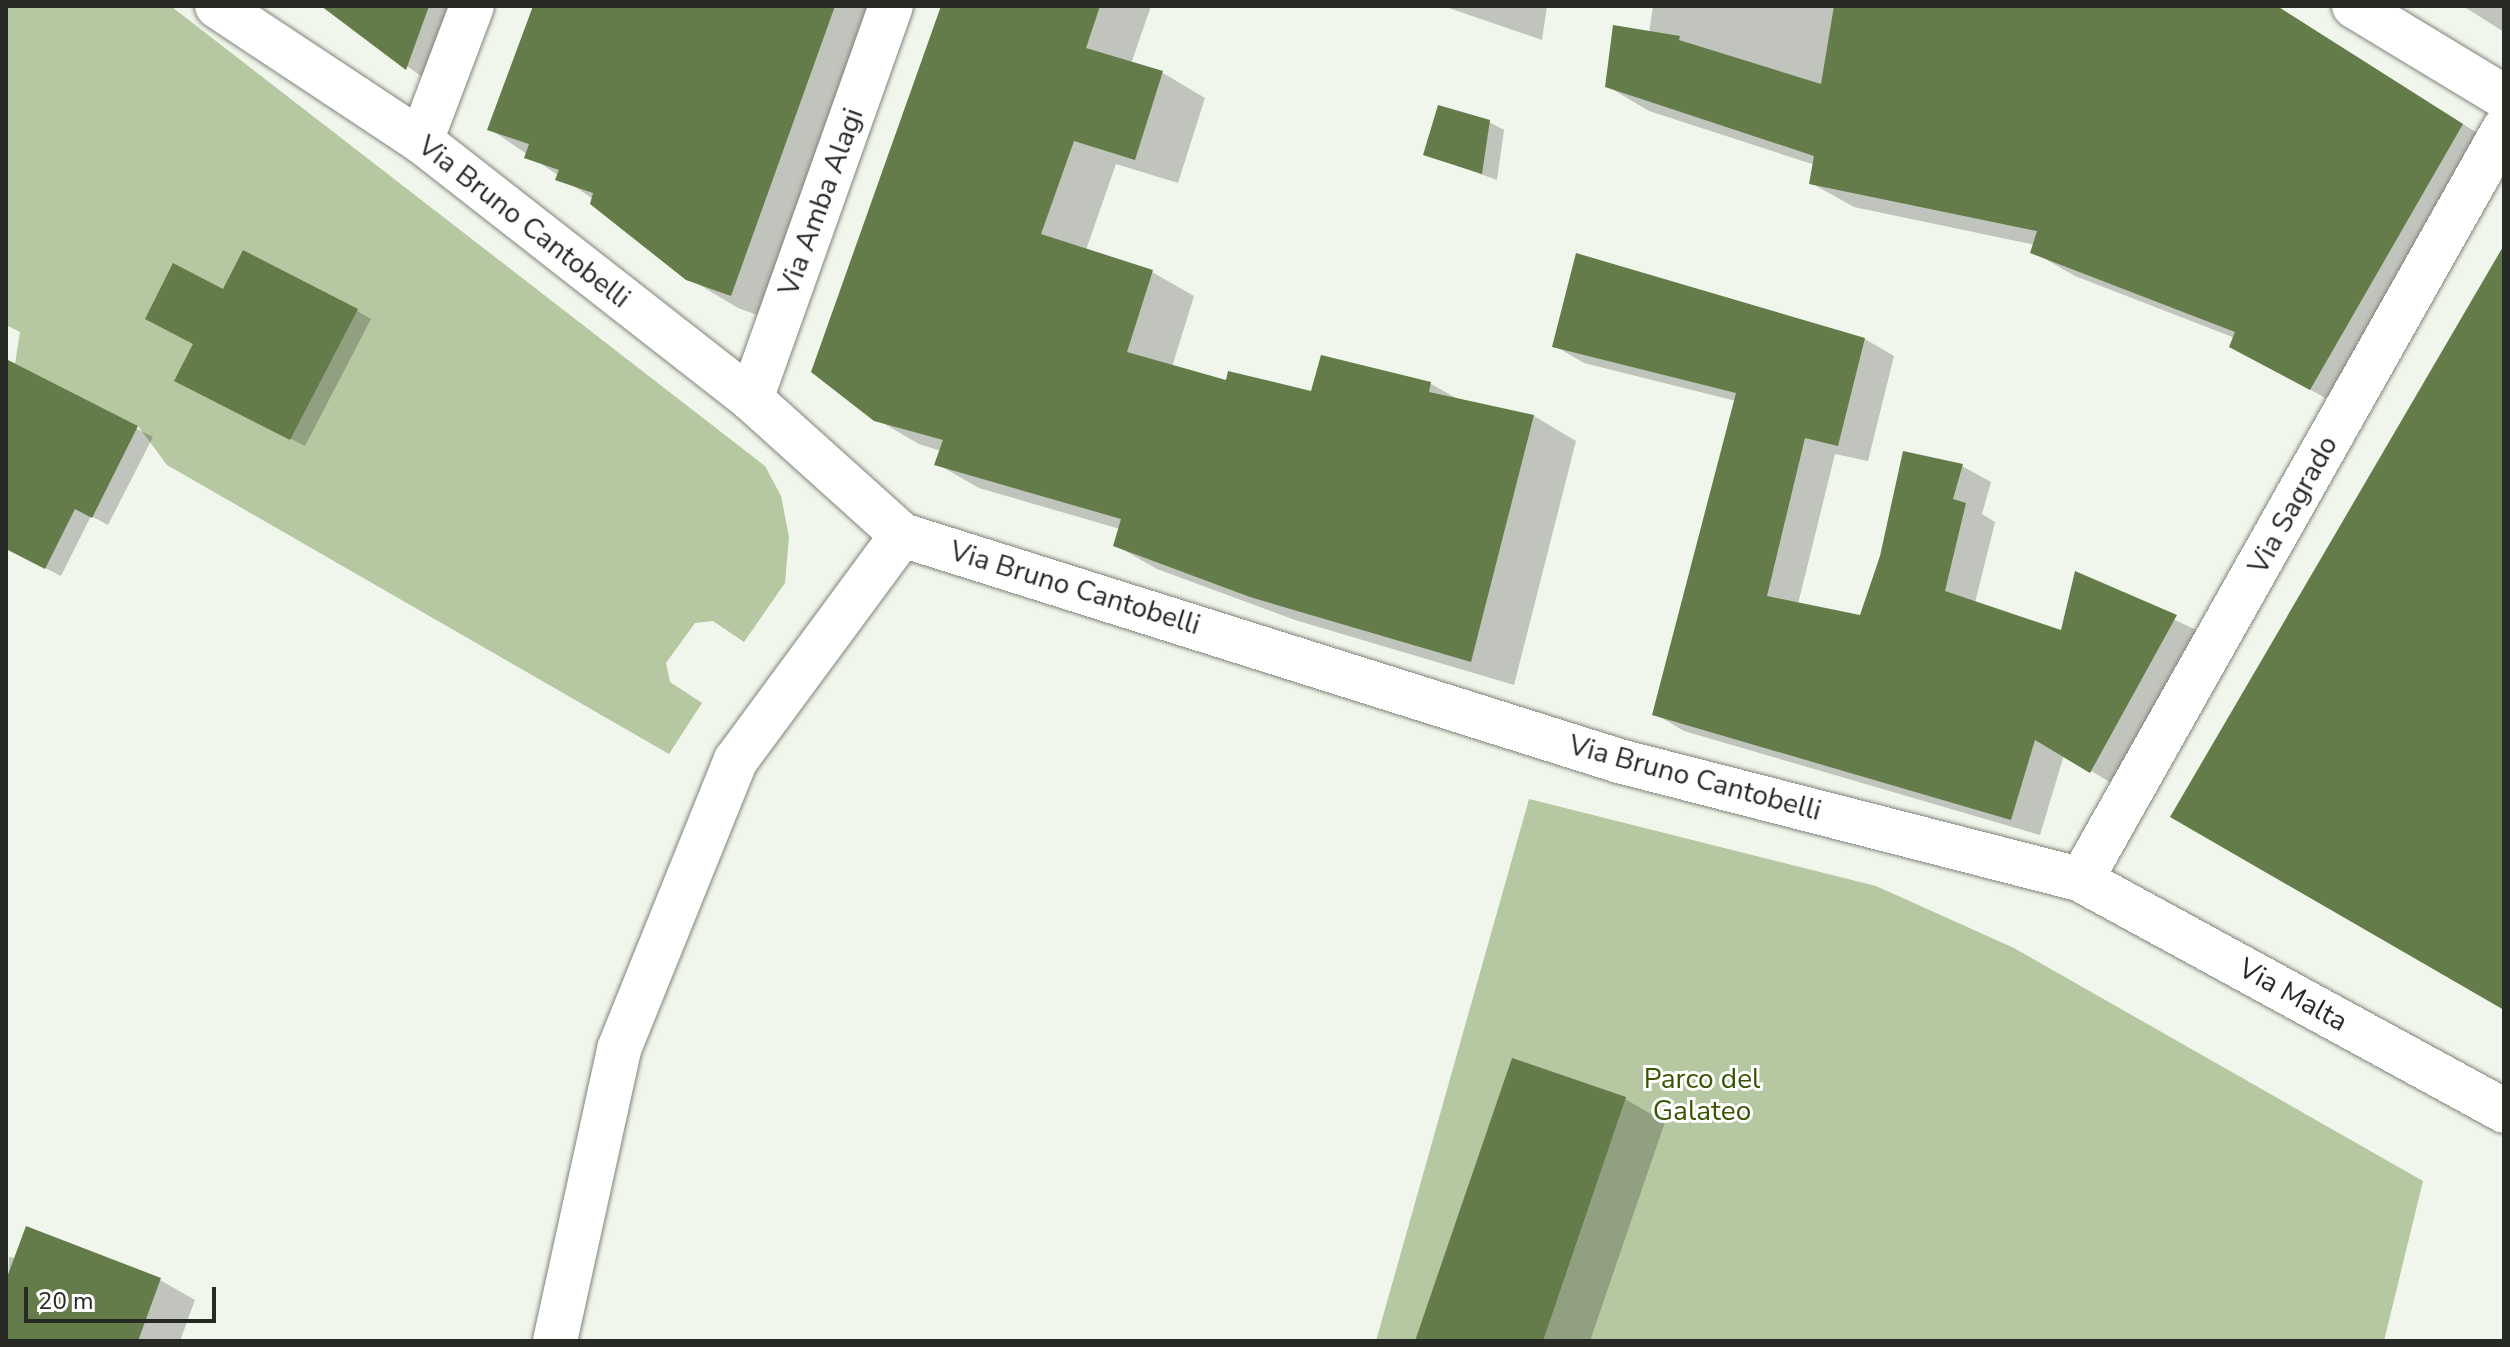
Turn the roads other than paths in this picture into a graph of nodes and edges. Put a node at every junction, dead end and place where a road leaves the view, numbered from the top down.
1 (217, 6) edge
2 (472, 6) edge
3 (891, 6) edge
4 (2354, 6) edge
5 (2504, 97) edge
6 (2504, 129) edge
7 (421, 141) junction
8 (751, 399) junction
9 (902, 535) junction
10 (2081, 880) junction
11 (2504, 1111) edge
12 (555, 1341) edge

1 - 7 street, Via Bruno Cantobelli
2 - 7 street
3 - 8 street, Via Amba Alagi
4 - 5 street
6 - 10 street, Via Sagrado
7 - 8 street, Via Bruno Cantobelli
8 - 9 street, Via Bruno Cantobelli
9 - 10 street, Via Bruno Cantobelli
9 - 12 street
10 - 11 street, Via Malta

